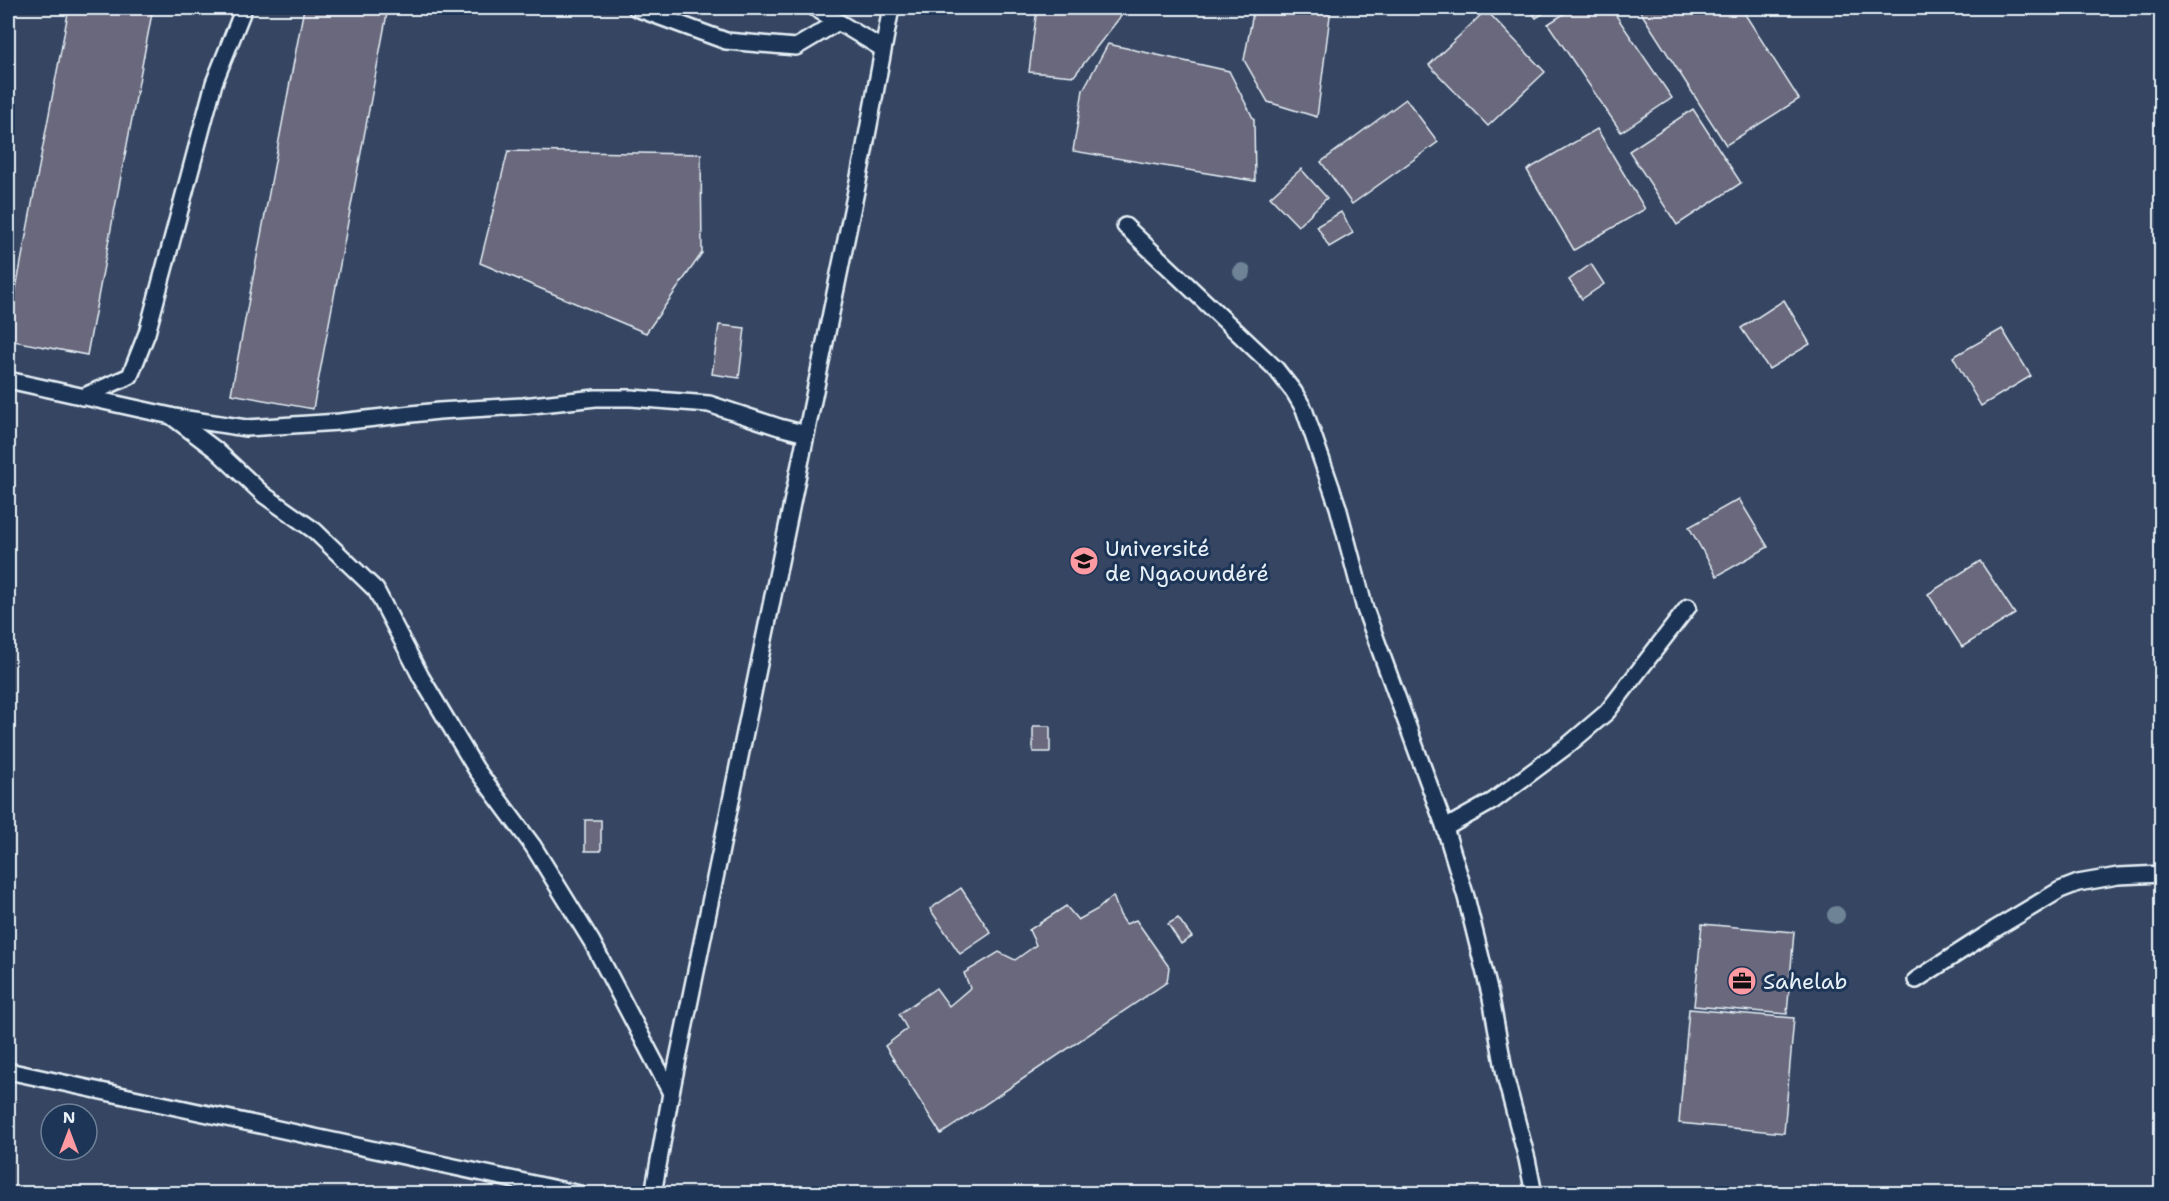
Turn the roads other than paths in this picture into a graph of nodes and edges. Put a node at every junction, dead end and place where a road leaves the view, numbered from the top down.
1 (244, 8) edge
2 (636, 8) edge
3 (815, 8) edge
4 (891, 8) edge
5 (838, 22) junction
6 (883, 49) junction
7 (1125, 226) dead end
8 (8, 380) edge
9 (82, 397) junction
10 (171, 416) junction
11 (806, 434) junction
12 (1688, 607) dead end
13 (1445, 828) junction
14 (2162, 874) edge
15 (1916, 980) dead end
16 (8, 1071) edge
17 (671, 1093) junction
18 (580, 1194) edge
19 (653, 1194) edge
20 (1534, 1194) edge

1 - 9 lane
2 - 5 lane
3 - 5 lane
4 - 6 lane
5 - 6 lane
6 - 11 lane
7 - 13 lane
8 - 9 lane
9 - 10 lane
10 - 11 lane
10 - 17 lane
11 - 17 lane
12 - 13 lane
13 - 20 lane
14 - 15 lane
16 - 18 lane
17 - 19 lane

